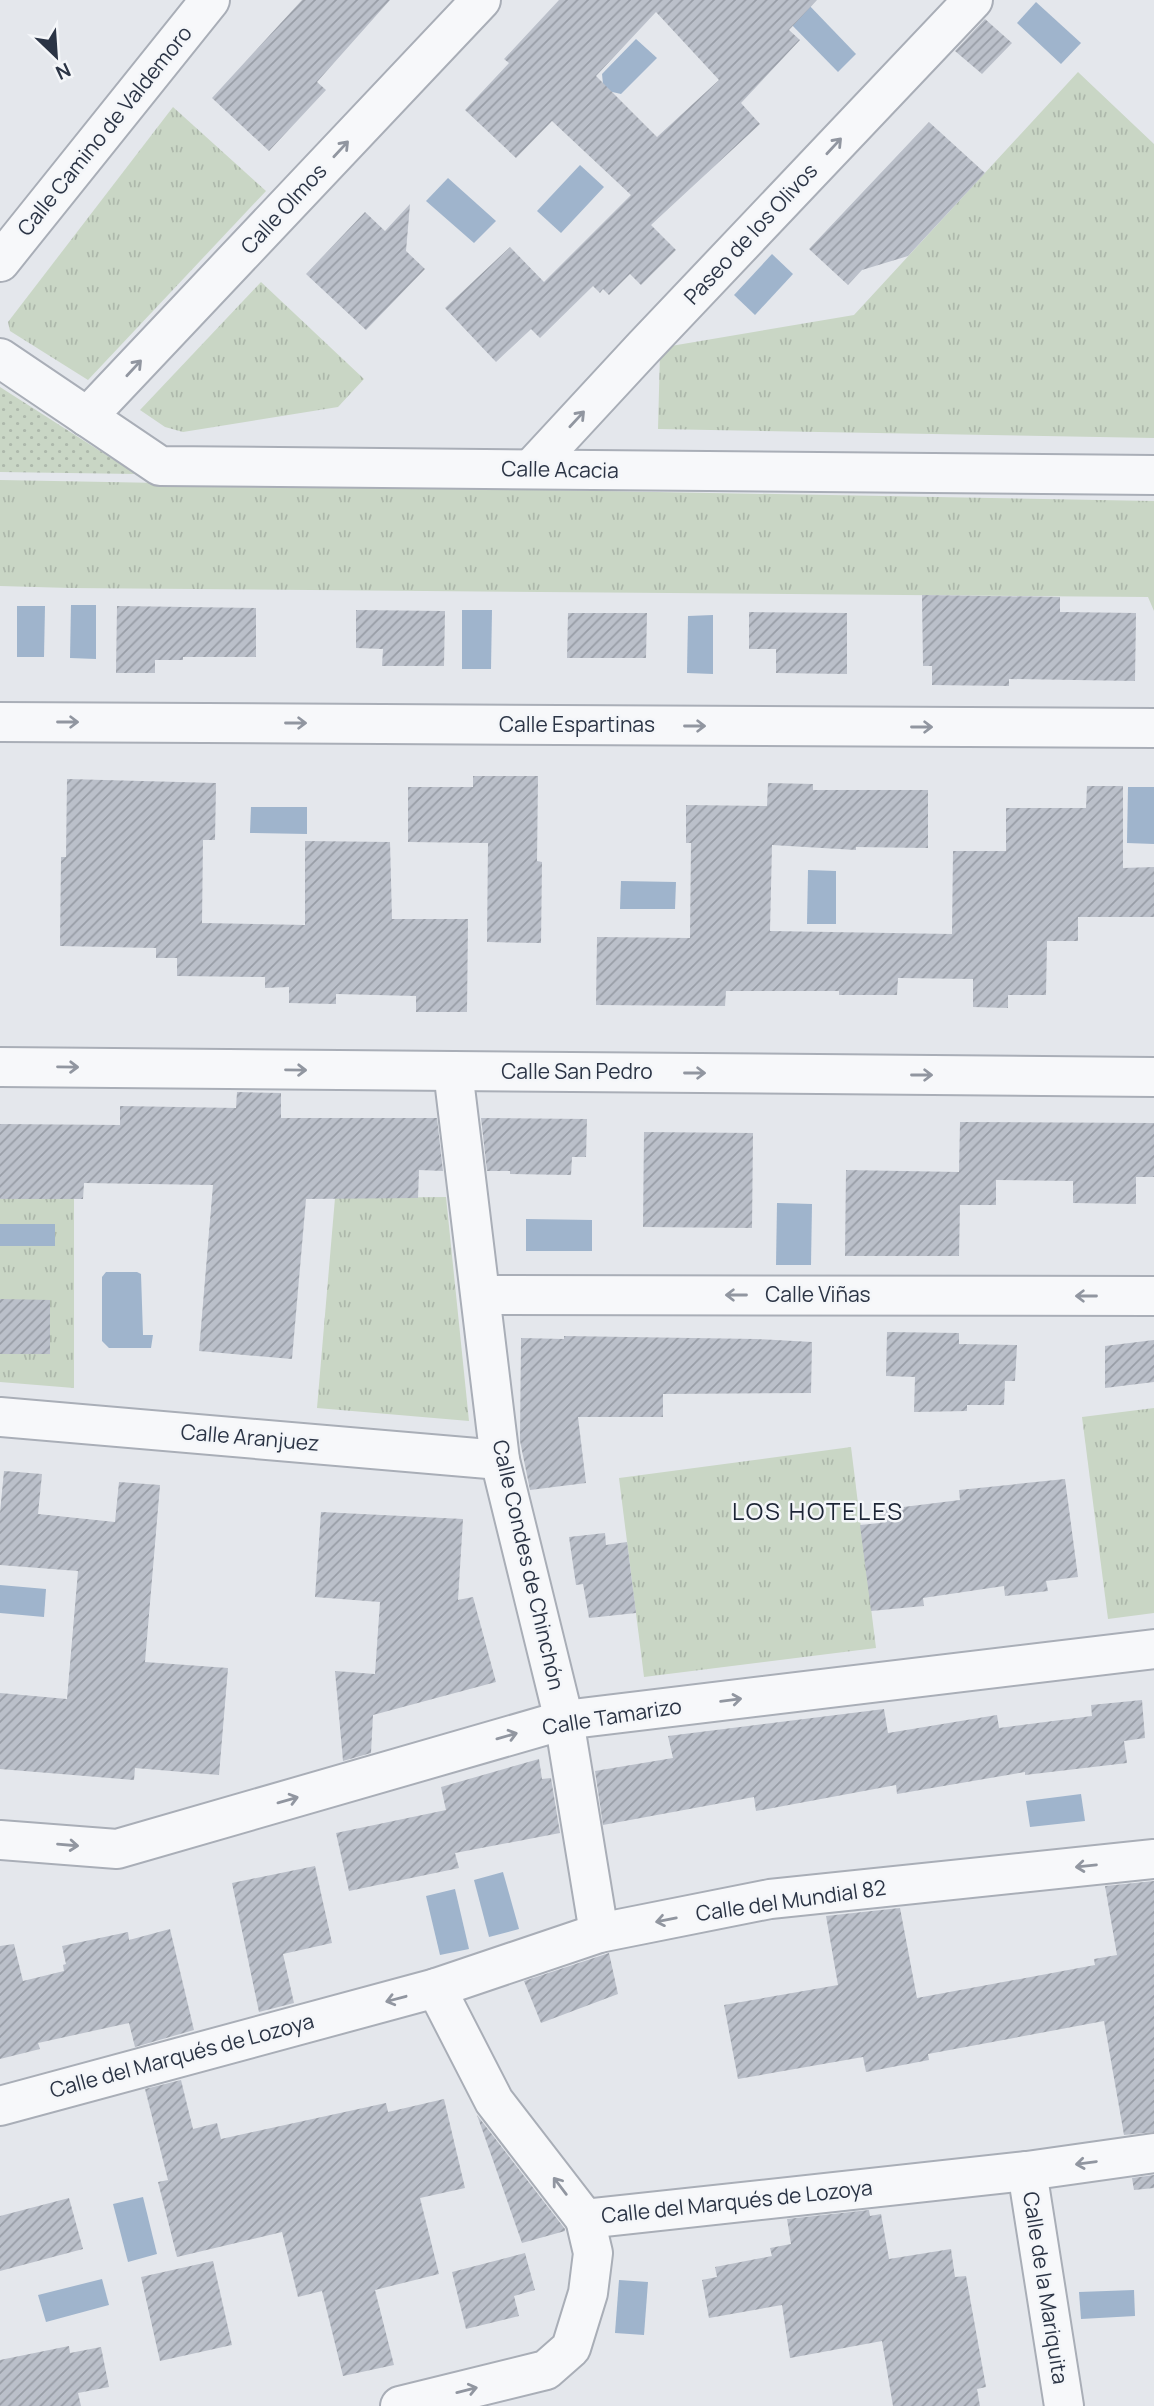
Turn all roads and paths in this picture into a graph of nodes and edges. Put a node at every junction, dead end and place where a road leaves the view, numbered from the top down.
1 (210, 0) edge
2 (481, 0) edge
3 (973, 0) edge
4 (0, 262) edge
5 (0, 358) edge
6 (87, 417) junction
7 (531, 469) junction
8 (1154, 475) edge
9 (0, 722) edge
10 (1154, 729) edge
11 (0, 1067) edge
12 (453, 1071) junction
13 (1154, 1077) edge
14 (482, 1295) junction
15 (1154, 1296) edge
16 (0, 1417) edge
17 (500, 1460) junction
18 (1154, 1649) edge
19 (564, 1720) junction
20 (0, 1840) edge
21 (1154, 1859) edge
22 (599, 1933) junction
23 (436, 1988) junction
24 (0, 2106) edge
25 (1154, 2153) edge
26 (1027, 2171) junction
27 (584, 2219) junction
28 (400, 2406) edge
29 (1064, 2406) edge

1 - 4 street, Calle Camino de Valdemoro
6 -> 2 street, Calle Olmos
7 -> 3 street, Paseo de los Olivos
5 - 6 street, Calle Acacia
6 - 7 street, Calle Acacia
7 - 8 street, Calle Acacia
9 -> 10 street, Calle Espartinas
11 -> 12 street, Calle San Pedro
12 -> 13 street, Calle San Pedro
12 - 14 street, Calle Condes de Chinchón
15 -> 14 street, Calle Viñas
14 - 17 street, Calle Condes de Chinchón
16 - 17 street, Calle Aranjuez
17 - 19 street, Calle Condes de Chinchón
19 -> 18 street, Calle Tamarizo
20 -> 19 street, Calle Tamarizo
19 - 22 street, Calle Condes de Chinchón
21 -> 22 street, Calle del Mundial 82
22 - 23 street, Calle del Mundial 82
23 -> 24 street, Calle del Marqués de Lozoya
27 -> 23 street, Calle del Marqués de Lozoya
25 -> 26 street, Calle del Marqués de Lozoya
26 - 27 street, Calle del Marqués de Lozoya
26 - 29 street, Calle de la Mariquita
28 -> 27 street

